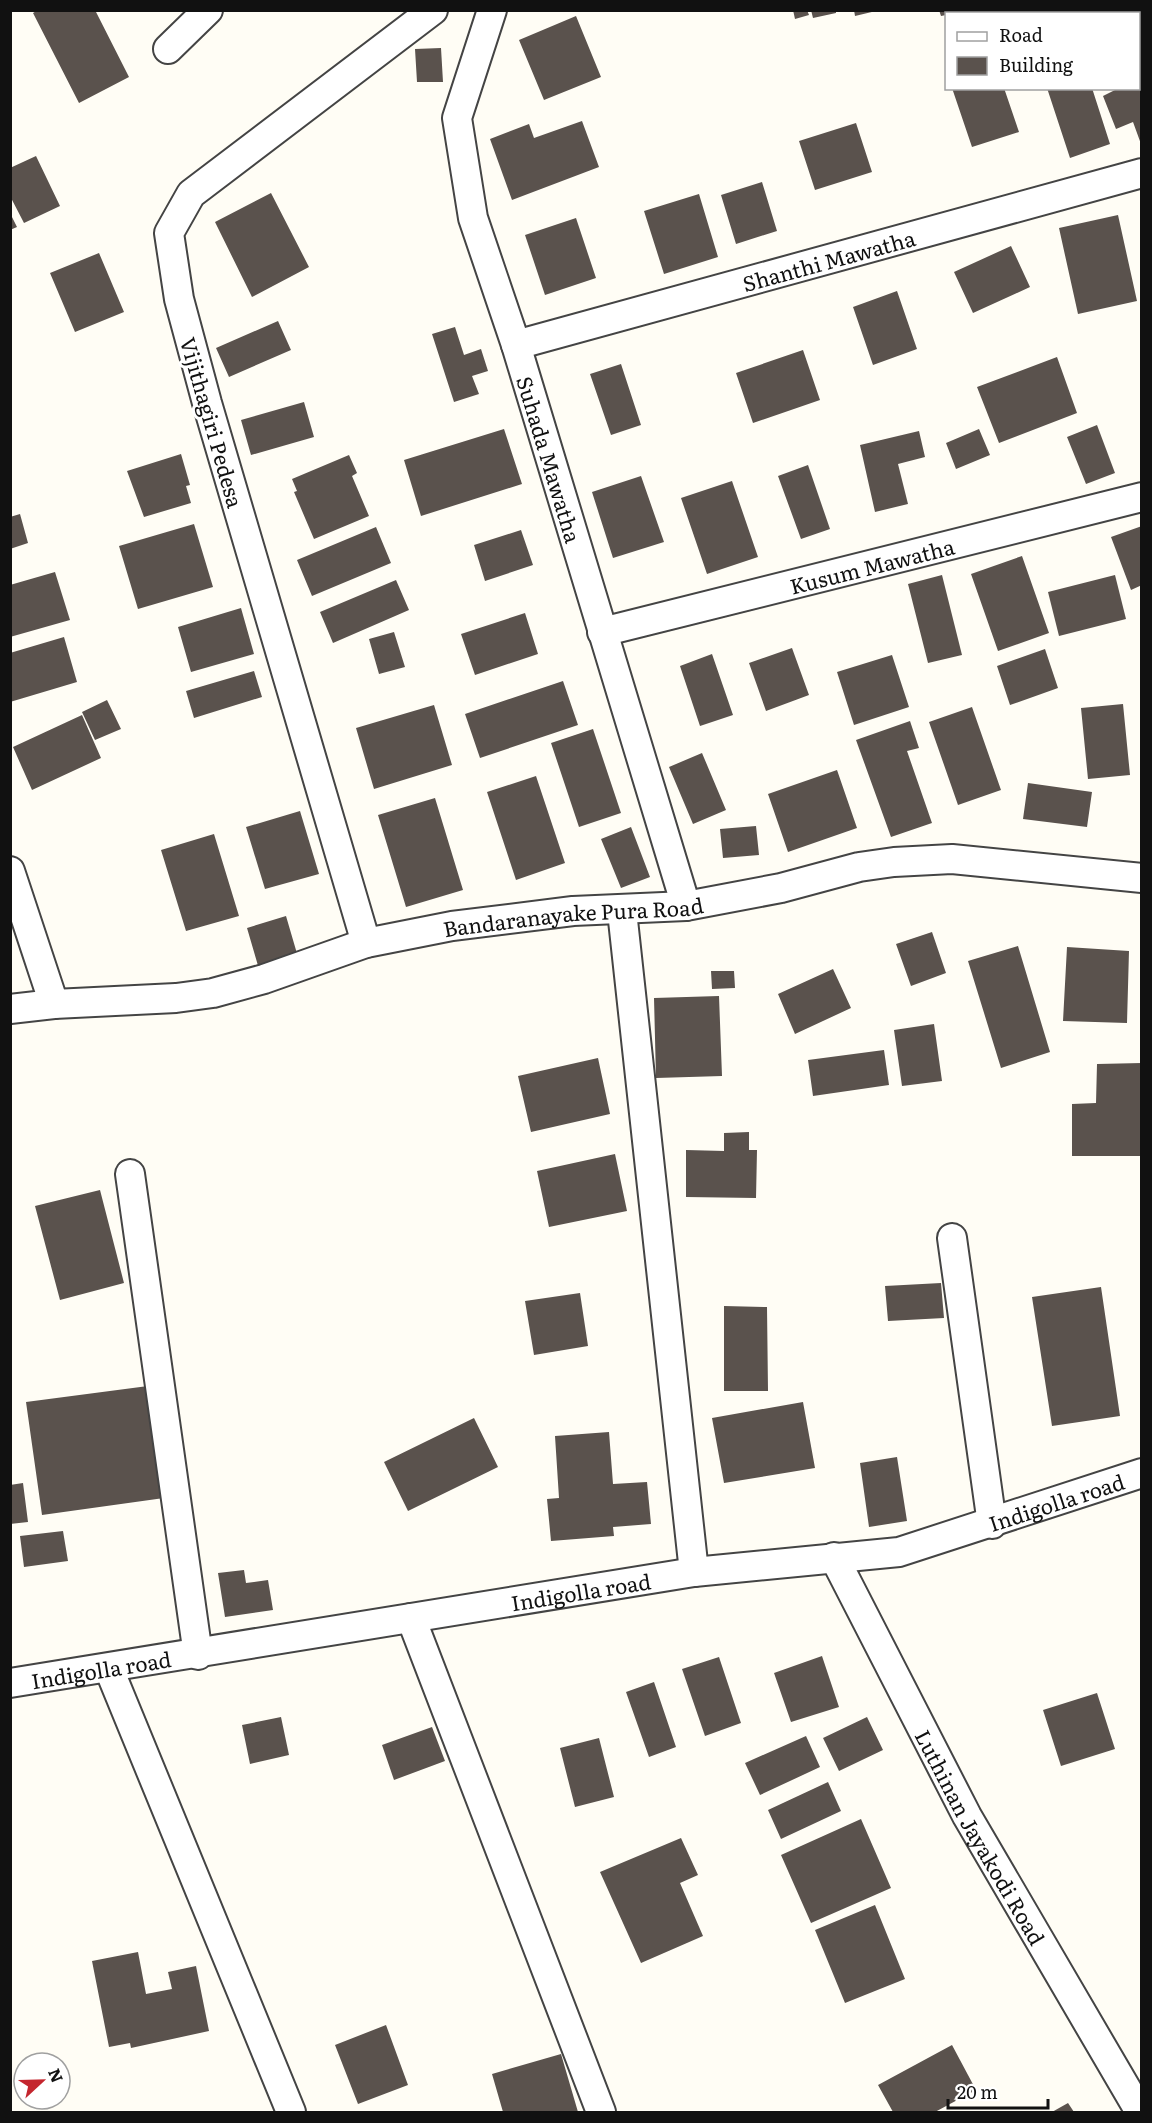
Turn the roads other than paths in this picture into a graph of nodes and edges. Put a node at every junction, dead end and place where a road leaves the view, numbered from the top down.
1 (208, 10) edge
2 (434, 10) edge
3 (492, 10) edge
4 (168, 49) dead end
5 (1142, 173) edge
6 (516, 345) junction
7 (1142, 497) edge
8 (602, 632) junction
9 (10, 870) edge
10 (1142, 878) edge
11 (686, 906) junction
12 (622, 911) junction
13 (366, 943) junction
14 (54, 1004) junction
15 (10, 1010) edge
16 (130, 1174) dead end
17 (952, 1239) dead end
18 (1142, 1473) edge
19 (992, 1524) junction
20 (834, 1557) junction
21 (694, 1572) junction
22 (411, 1618) junction
23 (198, 1655) junction
24 (109, 1669) junction
25 (10, 1683) edge
26 (1140, 2109) edge
27 (291, 2112) edge
28 (601, 2112) edge

1 - 4 street
2 - 13 street, Vijithagiri Pedesa
3 - 6 street, Suhada Mawatha
5 - 6 street, Shanthi Mawatha
6 - 8 street, Suhada Mawatha
7 - 8 street, Kusum Mawatha
8 - 11 street, Suhada Mawatha
9 - 14 street
10 - 11 street, Bandaranayake Pura Road
11 - 12 street, Bandaranayake Pura Road
12 - 13 street, Bandaranayake Pura Road
12 - 21 street
13 - 14 street, Bandaranayake Pura Road
14 - 15 street, Bandaranayake Pura Road
16 - 23 street
17 - 19 street
18 - 19 street, Indigolla road
19 - 20 street, Indigolla road
20 - 21 street, Indigolla road
20 - 26 street, Luthinan Jayakodi Road
21 - 22 street, Indigolla road
22 - 23 street, Indigolla road
22 - 28 street
23 - 24 street, Indigolla road
24 - 25 street, Indigolla road
24 - 27 street

